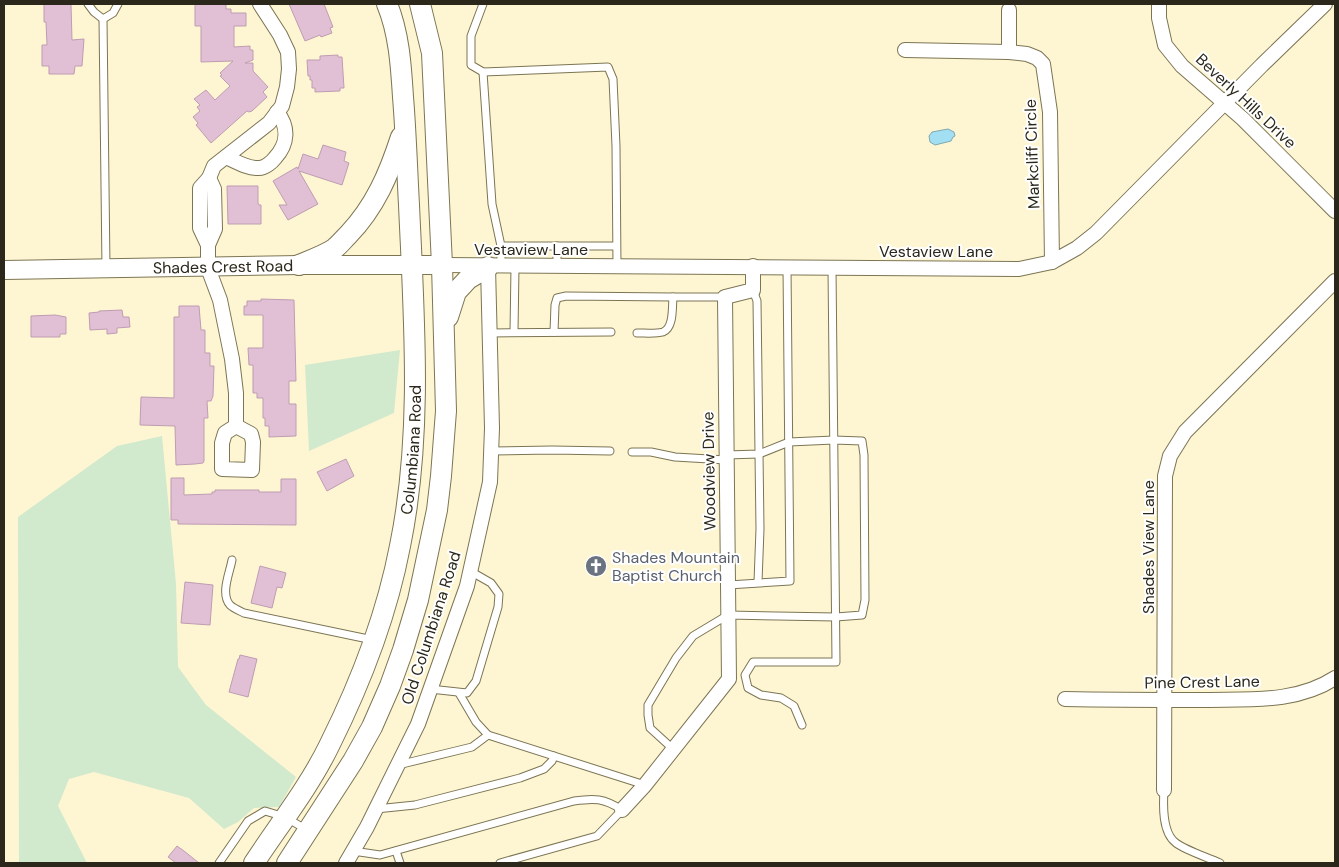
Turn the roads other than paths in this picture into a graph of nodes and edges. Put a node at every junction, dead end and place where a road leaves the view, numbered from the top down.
1 (88, 4) edge
2 (118, 4) edge
3 (260, 4) edge
4 (387, 4) edge
5 (420, 4) edge
6 (434, 4) edge
7 (483, 4) edge
8 (1159, 4) edge
9 (1325, 4) edge
10 (1009, 10) dead end
11 (103, 19) junction
12 (428, 37) junction
13 (905, 50) dead end
14 (1009, 52) junction
15 (483, 72) junction
16 (1224, 103) junction
17 (277, 112) junction
18 (405, 126) junction
19 (226, 157) junction
20 (1335, 211) edge
21 (501, 246) junction
22 (557, 246) junction
23 (616, 246) junction
24 (1052, 262) junction
25 (299, 265) junction
26 (412, 265) junction
27 (442, 265) junction
28 (753, 266) junction
29 (501, 267) junction
30 (557, 267) junction
31 (616, 267) junction
32 (787, 267) junction
33 (208, 268) junction
34 (832, 268) junction
35 (106, 269) junction
36 (4, 270) edge
37 (1335, 281) edge
38 (755, 295) junction
39 (673, 297) junction
40 (725, 297) junction
41 (444, 328) junction
42 (514, 332) junction
43 (554, 332) junction
44 (611, 332) dead end
45 (490, 333) junction
46 (637, 333) dead end
47 (414, 410) junction
48 (446, 411) junction
49 (236, 426) dead end
50 (834, 440) junction
51 (788, 442) junction
52 (491, 451) junction
53 (610, 451) dead end
54 (632, 452) dead end
55 (759, 454) junction
56 (726, 457) junction
57 (232, 560) dead end
58 (470, 571) junction
59 (758, 582) junction
60 (728, 584) junction
61 (728, 615) junction
62 (836, 617) junction
63 (374, 640) junction
64 (403, 650) junction
65 (1335, 678) edge
66 (430, 689) junction
67 (460, 693) junction
68 (1065, 699) dead end
69 (1164, 700) junction
70 (802, 725) dead end
71 (488, 735) junction
72 (673, 749) junction
73 (554, 756) junction
74 (398, 765) junction
75 (645, 785) junction
76 (1164, 790) joint
77 (376, 809) junction
78 (622, 810) junction
79 (285, 817) junction
80 (308, 831) junction
81 (353, 851) junction
82 (396, 851) junction
83 (220, 863) edge
84 (254, 863) edge
85 (288, 863) edge
86 (346, 863) edge
87 (400, 863) edge
88 (500, 863) edge
89 (1220, 863) edge

1 - 11 lane
2 - 11 lane
3 - 17 street
4 - 18 main road, Columbiana Road
5 - 12 main road, Columbiana Road
6 - 12 main road
7 - 15 lane
8 - 16 street, Beverly Hills Drive
9 - 16 street, Vestaview Lane
10 - 14 street
11 - 35 lane
12 - 27 main road, Columbiana Road
13 - 14 street
14 - 24 street, Markcliff Circle
15 - 21 lane
15 - 23 lane
16 - 20 street, Beverly Hills Drive
16 - 24 street, Vestaview Lane
17 - 19 street
17 - 19 street
18 - 25 main road
18 - 26 main road, Columbiana Road
19 - 33 street
21 - 22 lane
21 - 29 lane
22 - 23 lane
22 - 30 lane
23 - 31 lane
24 - 34 street, Vestaview Lane
25 - 26 street, Shades Crest Road
25 - 33 street, Shades Crest Road
26 - 27 street, Shades Crest Road
26 - 47 main road, Columbiana Road
27 - 29 street, Vestaview Lane
27 - 41 main road, Columbiana Road
28 - 31 street, Vestaview Lane
28 - 32 street, Vestaview Lane
28 - 38 street
29 - 30 street, Vestaview Lane
29 - 41 main road
29 - 42 lane
29 - 45 street, Old Columbiana Road
30 - 31 street, Vestaview Lane
32 - 34 street, Vestaview Lane
32 - 51 lane
33 - 35 street, Shades Crest Road
33 - 49 street
34 - 50 lane
35 - 36 street, Shades Crest Road
37 - 69 street, Shades View Lane
38 - 40 street
38 - 55 lane
39 - 40 lane
39 - 43 lane
39 - 46 lane
40 - 56 street, Woodview Drive
41 - 48 main road, Columbiana Road
42 - 43 lane
42 - 45 lane
43 - 44 lane
45 - 52 street, Old Columbiana Road
47 - 48 main road
47 - 63 main road, Columbiana Road
48 - 64 main road, Columbiana Road
50 - 51 lane
50 - 62 lane
50 - 62 lane
51 - 55 lane
51 - 59 lane
52 - 53 lane
52 - 58 street, Old Columbiana Road
54 - 56 lane
55 - 56 lane
55 - 59 lane
56 - 60 street, Woodview Drive
57 - 63 lane
58 - 66 street, Old Columbiana Road
58 - 67 lane
59 - 60 lane
60 - 61 street, Woodview Drive
61 - 62 lane
61 - 72 street, Woodview Drive
61 - 72 lane
62 - 70 lane
63 - 64 main road
63 - 79 main road, Columbiana Road
64 - 80 main road, Columbiana Road
65 - 69 street, Pine Crest Lane
66 - 67 lane
66 - 74 street, Old Columbiana Road
67 - 71 lane
68 - 69 street, Pine Crest Lane
69 - 76 street, Shades View Lane
71 - 73 lane
71 - 74 lane
72 - 75 street, Woodview Drive
73 - 75 lane
73 - 77 lane
74 - 77 street, Old Columbiana Road
75 - 78 street, Woodview Drive
76 - 89 lane
77 - 81 street, Old Columbiana Road
78 - 82 lane
78 - 88 lane
79 - 80 lane
79 - 83 lane
79 - 84 main road, Columbiana Road
80 - 85 main road, Columbiana Road
81 - 82 lane
81 - 86 street, Old Columbiana Road
82 - 87 lane

